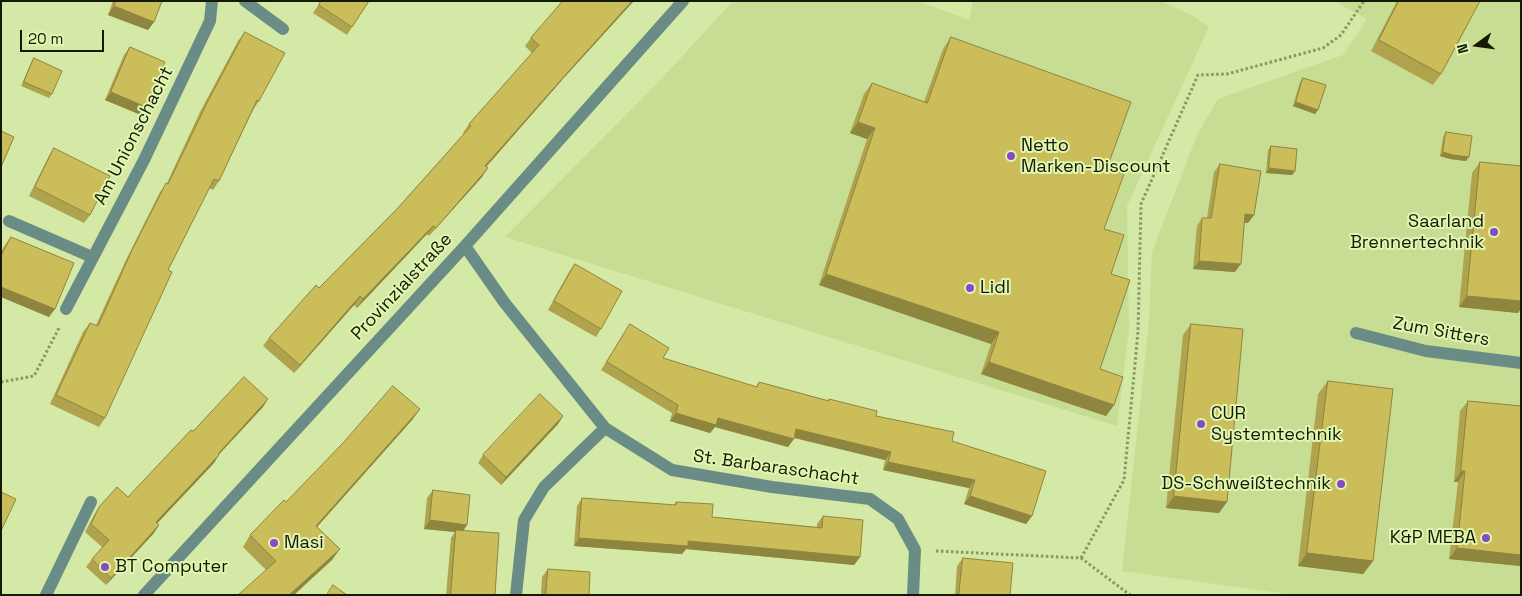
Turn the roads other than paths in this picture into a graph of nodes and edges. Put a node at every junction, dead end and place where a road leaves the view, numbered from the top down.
1 (212, 1) edge
2 (245, 1) edge
3 (683, 1) edge
4 (283, 29) dead end
5 (9, 221) dead end
6 (464, 246) junction
7 (92, 257) junction
8 (66, 309) road end
9 (1356, 333) dead end
10 (1521, 363) edge
11 (605, 428) junction
12 (91, 502) dead end
13 (46, 595) edge
14 (144, 595) edge
15 (516, 595) edge
16 (913, 595) edge

1 - 7 street, Am Unionschacht
2 - 4 street
3 - 6 street, Provinzialstraße
5 - 7 street
6 - 11 street, St. Barbaraschacht
6 - 14 street, Provinzialstraße
7 - 8 street, Am Unionschacht
9 - 10 street, Zum Sitters
11 - 15 street
11 - 16 street, St. Barbaraschacht
12 - 13 street

